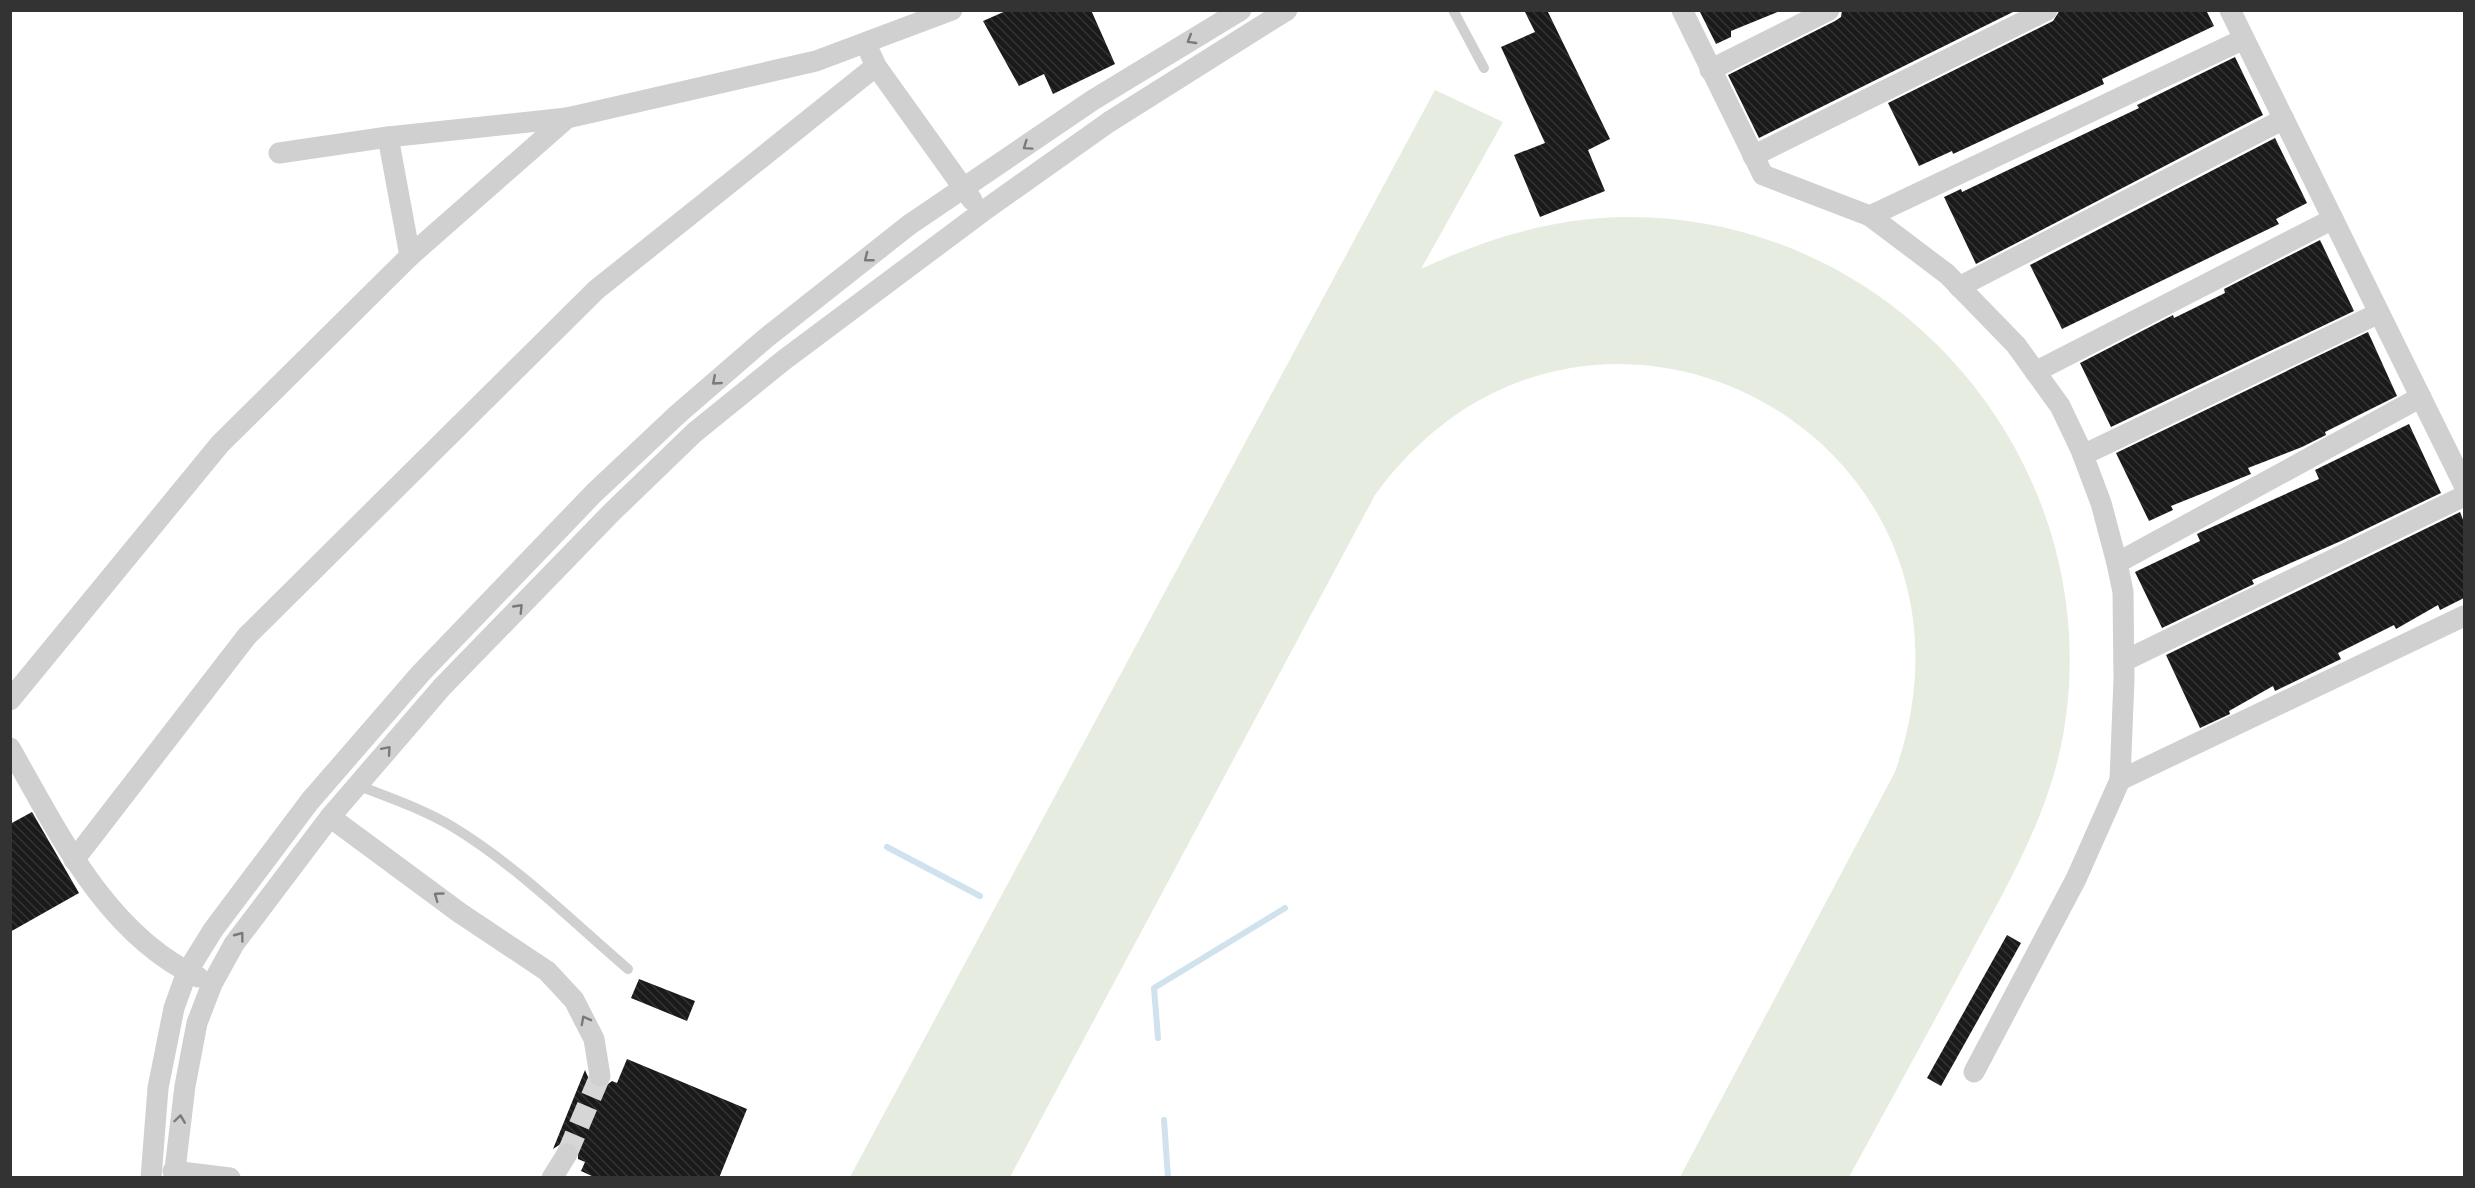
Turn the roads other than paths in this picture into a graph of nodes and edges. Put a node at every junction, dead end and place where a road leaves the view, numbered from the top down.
1 (952, 10) edge
2 (1241, 10) edge
3 (1287, 10) edge
4 (1453, 10) edge
5 (1682, 10) edge
6 (1829, 10) edge
7 (2047, 10) edge
8 (2230, 10) edge
9 (2244, 39) junction
10 (866, 42) junction
11 (876, 66) junction
12 (1484, 68) dead end
13 (1710, 70) junction
14 (567, 118) junction
15 (2284, 119) junction
16 (388, 137) junction
17 (279, 153) dead end
18 (1753, 156) junction
19 (963, 189) junction
20 (981, 212) junction
21 (1870, 216) junction
22 (2333, 219) junction
23 (410, 256) junction
24 (1959, 287) junction
25 (2379, 313) junction
26 (2036, 372) junction
27 (2421, 397) junction
28 (2082, 455) junction
29 (2464, 485) edge
30 (2464, 496) edge
31 (2117, 563) junction
32 (2464, 616) edge
33 (2124, 661) junction
34 (10, 700) edge
35 (10, 748) edge
36 (2120, 780) junction
37 (356, 785) junction
38 (330, 818) junction
39 (74, 860) junction
40 (628, 969) dead end
41 (187, 972) junction
42 (212, 984) junction
43 (1974, 1072) dead end
44 (600, 1076) tunnel mouth
45 (567, 1154) tunnel mouth
46 (173, 1174) edge
47 (557, 1176) edge
48 (151, 1178) edge
49 (230, 1178) edge

1 - 10 street
2 -> 19 street
3 - 20 street
4 - 12 lane
5 - 13 street
6 - 13 street
7 - 18 street
8 - 9 street
9 - 15 street
9 - 21 street
10 - 11 street
10 - 14 street
11 - 19 street
11 - 39 street
13 - 18 street
14 - 16 street
14 - 23 street
15 - 22 street
15 - 24 street
16 - 17 street
16 - 23 street
18 - 21 street
19 - 20 street
19 -> 41 street
37 -> 20 street
21 - 24 street
22 - 25 street
22 - 26 street
23 - 34 street
24 - 26 street
25 - 27 street
25 - 28 street
26 - 28 street
27 - 29 street
27 - 31 street
28 - 31 street
30 - 33 street
31 - 33 street
32 - 36 street
33 - 36 street
35 - 39 street
36 - 43 street
37 - 38 street
37 - 40 lane
42 -> 38 street
44 -> 38 street
39 - 41 street
41 - 42 street
41 - 48 street
46 -> 42 street
45 - 47 street
46 - 49 street

